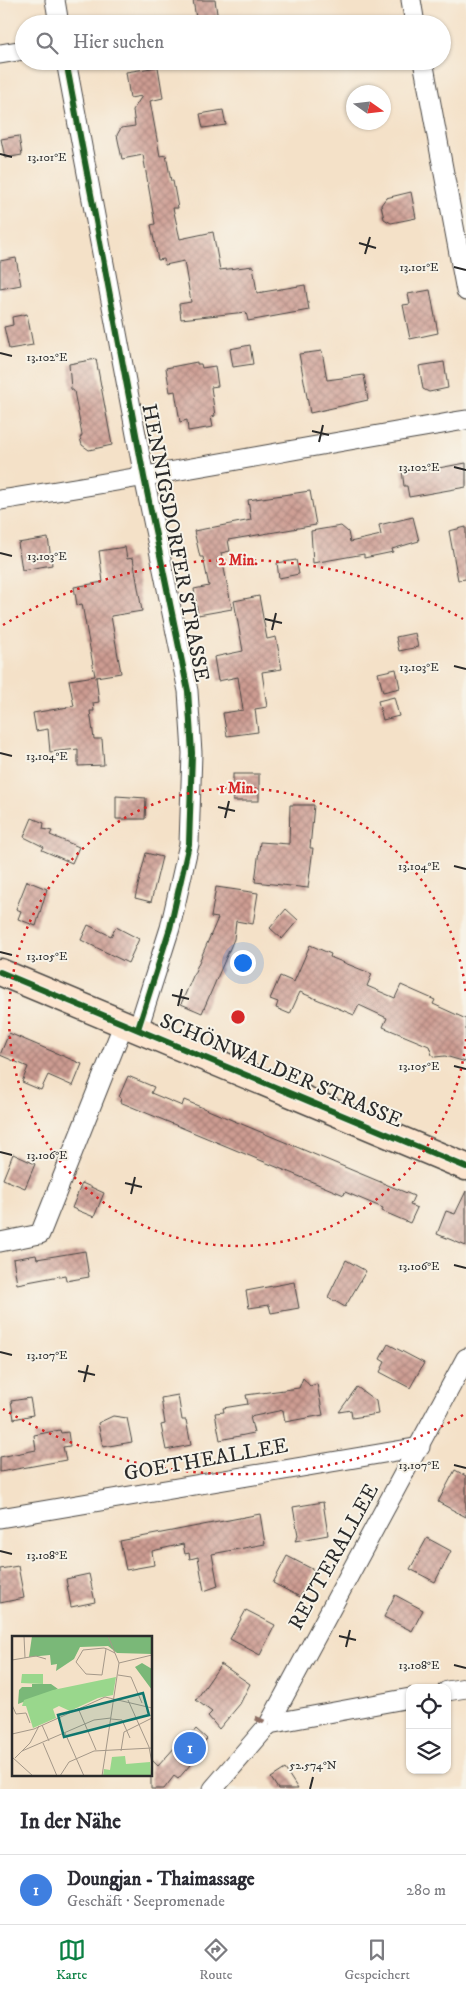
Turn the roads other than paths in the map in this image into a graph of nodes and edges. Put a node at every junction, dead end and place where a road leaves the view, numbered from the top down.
1 (55, 0) edge
2 (411, 0) edge
3 (58, 15) edge
4 (414, 15) edge
5 (15, 52) edge
6 (0, 54) edge
7 (68, 70) edge
8 (424, 70) edge
9 (466, 291) edge
10 (466, 420) edge
11 (144, 478) junction
12 (0, 500) edge
13 (0, 972) edge
14 (131, 1026) junction
15 (466, 1167) edge
16 (0, 1242) edge
17 (466, 1358) edge
18 (420, 1447) junction
19 (0, 1518) edge
20 (466, 1688) edge
21 (451, 1690) edge
22 (406, 1699) edge
23 (269, 1724) junction
24 (213, 1789) edge

1 - 3 street
2 - 4 street
5 - 6 street
7 - 11 street, HENNIGSDORFER STRASSE
8 - 9 street
10 - 11 street
11 - 12 street
11 - 14 street, HENNIGSDORFER STRASSE
13 - 14 main road, SCHÖNWALDER STRASSE
14 - 15 main road, SCHÖNWALDER STRASSE
14 - 16 street, HENNIGSDORFER STRASSE
17 - 18 street, REUTERALLEE
18 - 19 street, GOETHEALLEE
18 - 23 street, REUTERALLEE
20 - 21 street
22 - 23 street
23 - 24 street, REUTERALLEE

